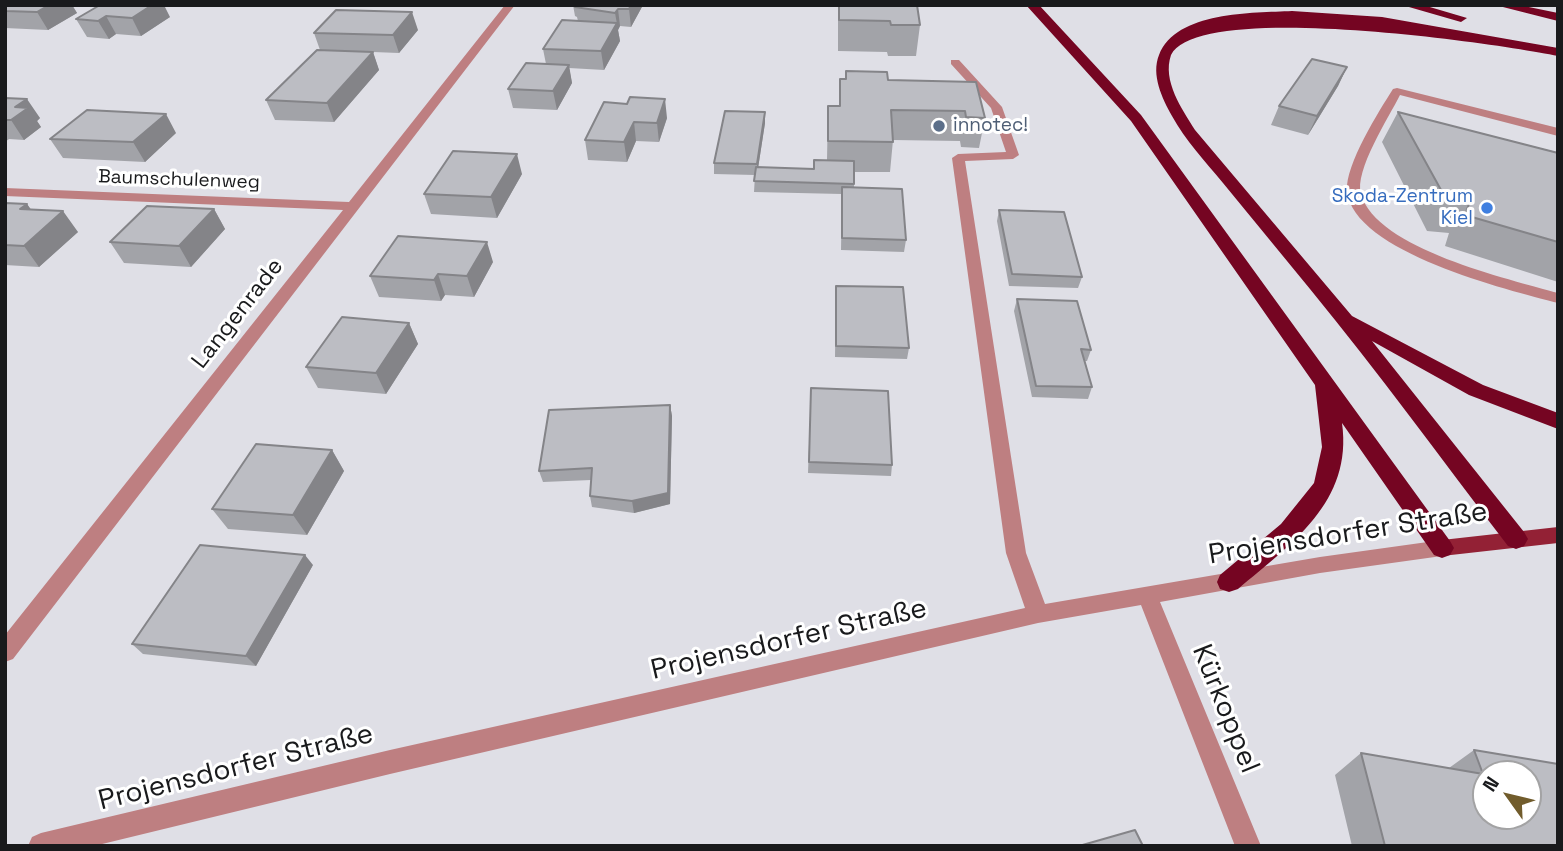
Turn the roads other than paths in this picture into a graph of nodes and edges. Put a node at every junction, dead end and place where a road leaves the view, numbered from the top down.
1 (510, 5) edge
2 (1032, 5) edge
3 (1408, 5) edge
4 (1501, 5) edge
5 (1558, 17) edge
6 (1471, 20) dead end
7 (1496, 26) dead end
8 (1558, 39) edge
9 (1558, 52) edge
10 (955, 62) dead end
11 (1558, 132) edge
12 (5, 192) edge
13 (351, 206) junction
14 (1558, 298) edge
15 (1343, 317) junction
16 (1324, 380) junction
17 (1558, 421) edge
18 (1558, 535) edge
19 (1516, 539) junction
20 (1442, 548) junction
21 (1229, 582) junction
22 (1147, 595) junction
23 (1038, 614) junction
24 (5, 652) edge
25 (41, 846) edge
26 (1248, 846) edge

1 - 13 street, Langenrade
2 - 16 highway
3 - 6 highway
4 - 5 highway
7 - 8 highway
9 - 15 highway
10 - 23 street
11 - 14 street
12 - 13 street, Baumschulenweg
13 - 24 street, Langenrade
15 - 17 highway
15 - 19 highway
16 - 20 highway
16 - 21 highway
18 - 19 main road, Projensdorfer Straße
19 - 20 main road, Projensdorfer Straße
20 - 21 street, Projensdorfer Straße
21 - 22 street, Projensdorfer Straße
22 - 23 street, Projensdorfer Straße
22 - 26 street, Kürkoppel
23 - 25 street, Projensdorfer Straße

